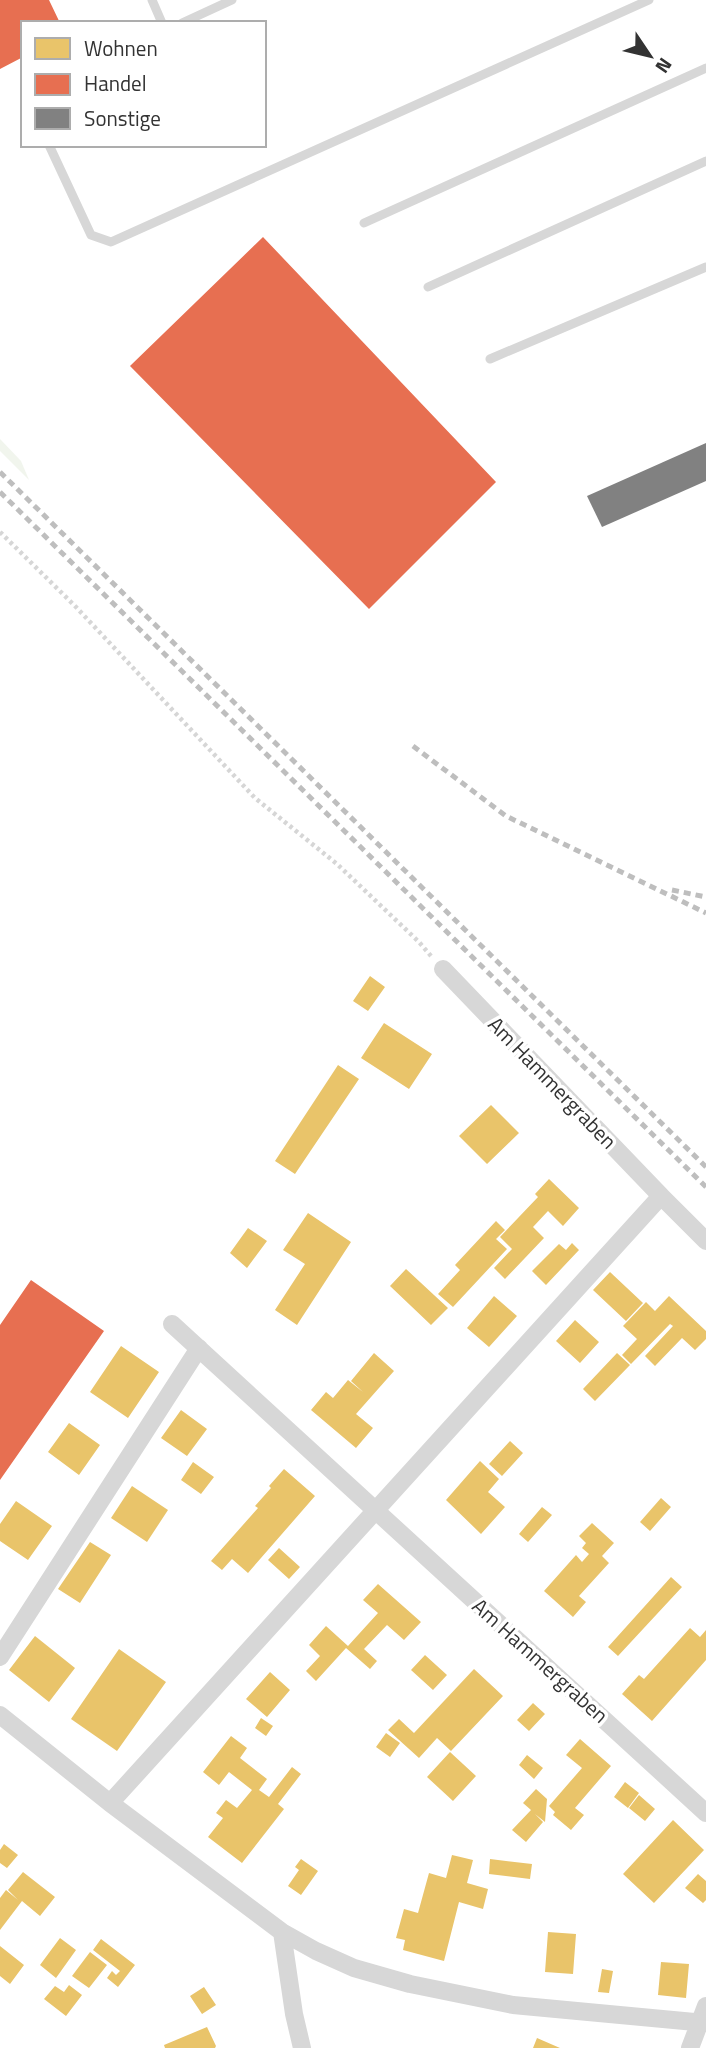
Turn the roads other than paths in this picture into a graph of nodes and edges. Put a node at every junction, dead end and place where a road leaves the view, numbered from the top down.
1 (152, 0) edge
2 (232, 0) edge
3 (649, 0) edge
4 (161, 21) edge
5 (187, 21) edge
6 (706, 68) edge
7 (50, 147) edge
8 (706, 160) edge
9 (364, 223) dead end
10 (706, 267) edge
11 (428, 287) dead end
12 (490, 359) dead end
13 (443, 969) road end
14 (661, 1196) junction
15 (706, 1241) edge
16 (172, 1324) dead end
17 (198, 1348) junction
18 (375, 1510) junction
19 (0, 1657) edge
20 (0, 1715) edge
21 (110, 1803) junction
22 (706, 1813) edge
23 (282, 1932) junction
24 (704, 2017) edge
25 (302, 2048) edge
26 (690, 2048) edge

1 - 4 lane
2 - 5 lane
3 - 7 lane
6 - 9 lane
8 - 11 lane
10 - 12 lane
13 - 14 street, Am Hammergraben
14 - 15 street, Am Hammergraben
14 - 18 street
16 - 17 street, Am Hammergraben
17 - 18 street, Am Hammergraben
17 - 19 street
18 - 21 street
18 - 22 street, Am Hammergraben
20 - 21 street
21 - 23 street
23 - 24 street
23 - 25 street
24 - 26 street

